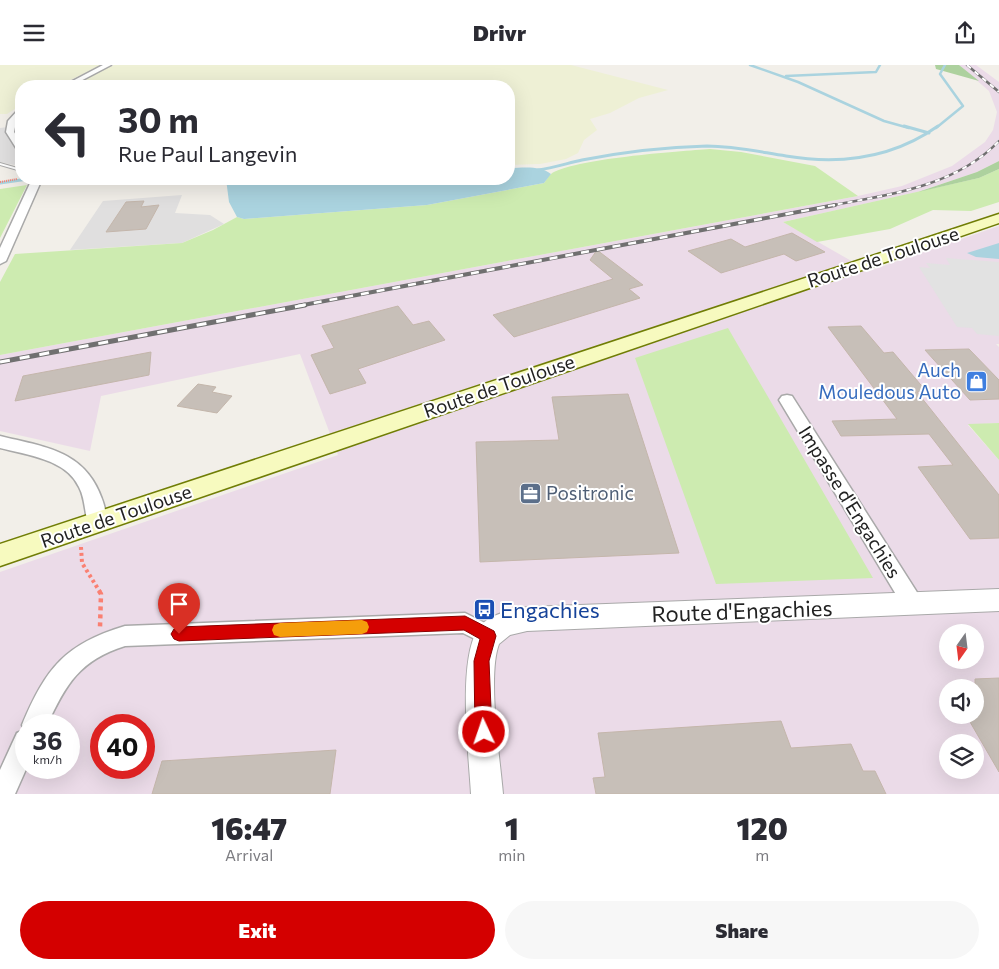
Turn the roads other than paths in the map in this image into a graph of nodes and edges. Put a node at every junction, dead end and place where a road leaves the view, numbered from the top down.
1 (108, 65) edge
2 (78, 80) edge
3 (15, 118) edge
4 (15, 142) edge
5 (0, 164) edge
6 (15, 168) edge
7 (34, 185) edge
8 (999, 218) edge
9 (0, 261) edge
10 (787, 400) dead end
11 (0, 442) edge
12 (96, 523) junction
13 (0, 555) edge
14 (999, 600) edge
15 (913, 604) junction
16 (489, 636) junction
17 (39, 714) edge
18 (15, 766) edge
19 (2, 794) edge
20 (487, 794) edge

1 - 2 street
3 - 4 street
5 - 6 lane
7 - 9 street
8 - 12 main road, Route de Toulouse
10 - 15 street, Impasse d'Engachies
11 - 12 street
12 - 13 main road, Route de Toulouse
14 - 15 street, Route d'Engachies
15 - 16 street, Route d'Engachies
16 - 17 street
16 - 20 street
18 - 19 street

